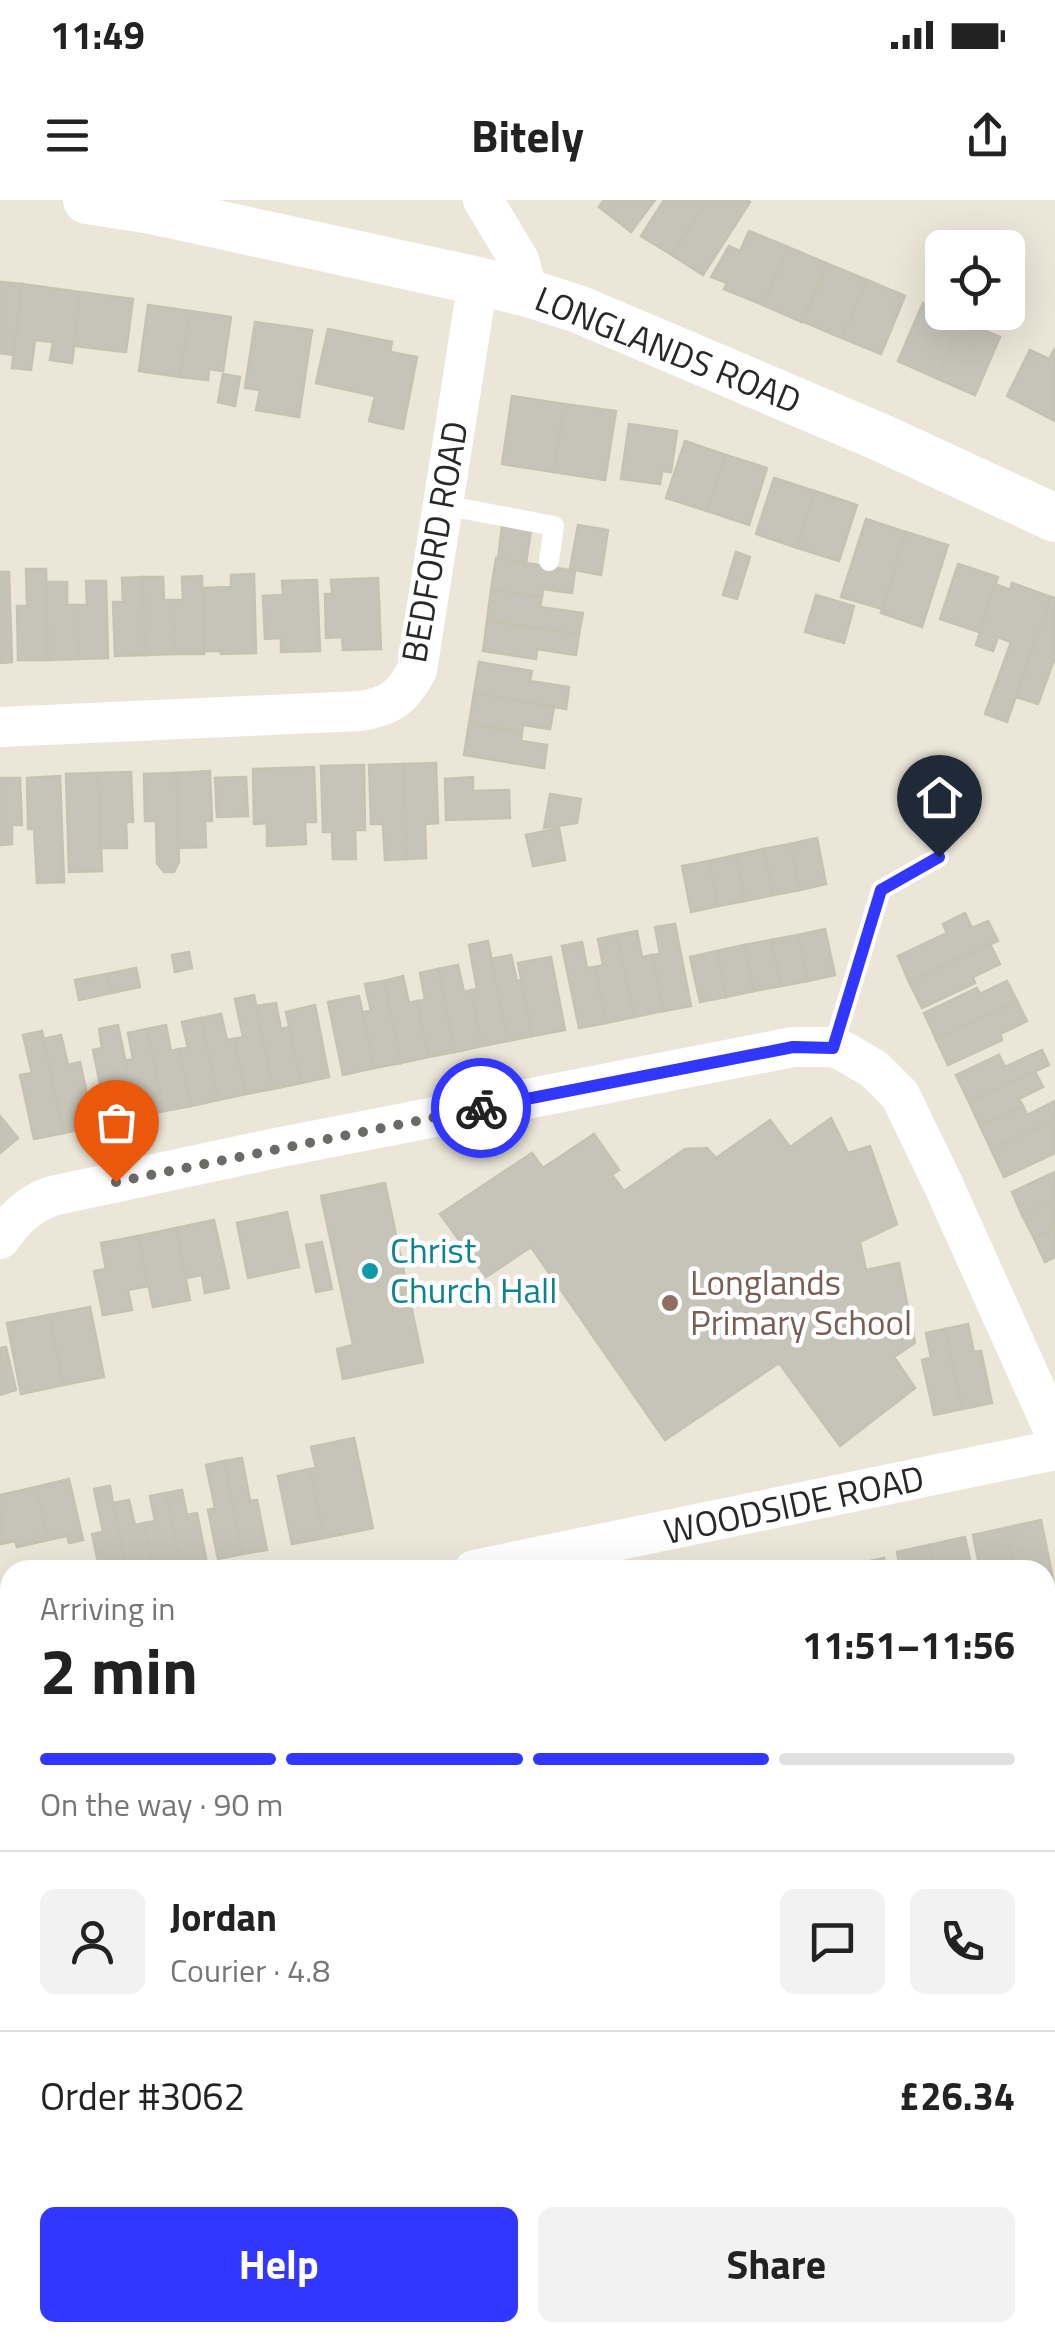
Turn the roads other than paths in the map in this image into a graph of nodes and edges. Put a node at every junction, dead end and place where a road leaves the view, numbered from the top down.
1 (87, 200) edge
2 (483, 200) edge
3 (478, 281) junction
4 (528, 293) junction
5 (442, 505) junction
6 (1055, 518) edge
7 (549, 561) dead end
8 (0, 727) edge
9 (939, 857) dead end
10 (833, 1048) junction
11 (0, 1239) edge
12 (1055, 1434) edge
13 (1055, 1450) edge
14 (601, 1557) edge
15 (572, 1560) edge

1 - 3 street, LONGLANDS ROAD
2 - 4 street
3 - 4 street, LONGLANDS ROAD
3 - 5 street, BEDFORD ROAD
4 - 6 street, LONGLANDS ROAD
5 - 7 lane
5 - 8 street, BEDFORD ROAD
9 - 10 lane
10 - 11 street
10 - 12 street
13 - 14 street, WOODSIDE ROAD
14 - 15 street, WOODSIDE ROAD

